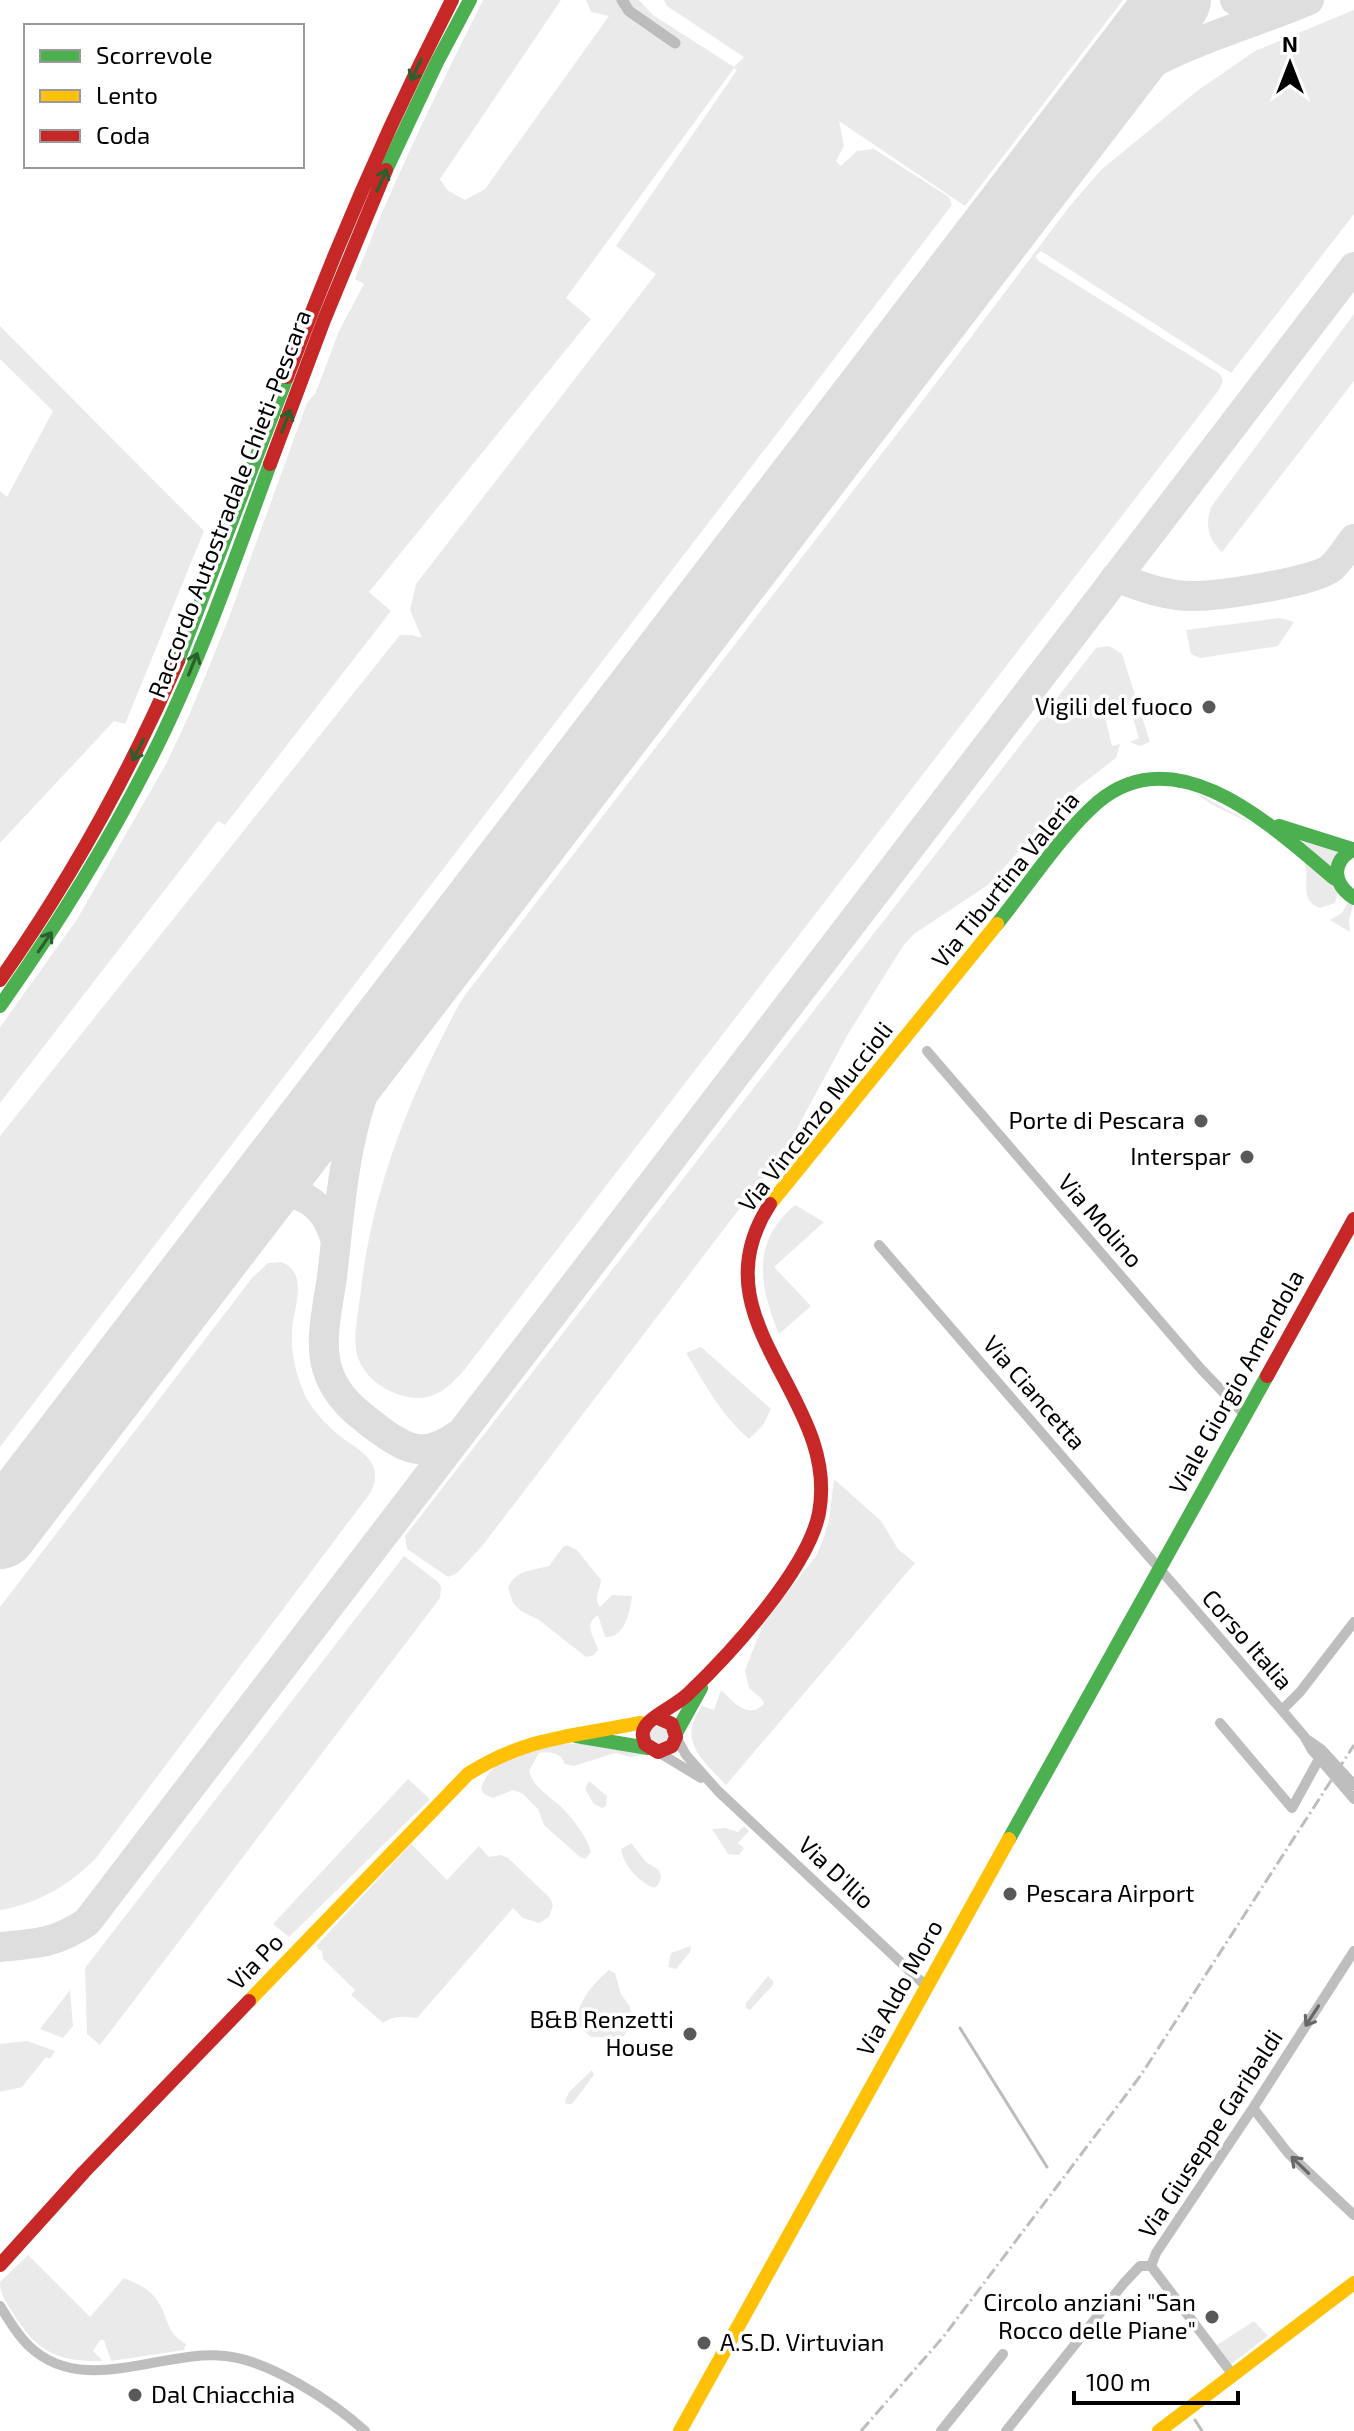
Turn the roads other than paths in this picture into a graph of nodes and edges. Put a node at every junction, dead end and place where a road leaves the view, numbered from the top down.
1 (452, 0) edge
2 (470, 0) edge
3 (1267, 822) junction
4 (1353, 849) edge
5 (1335, 879) junction
6 (1354, 898) edge
7 (0, 980) edge
8 (0, 1006) edge
9 (921, 1020) joint
10 (927, 1051) dead end
11 (1354, 1219) edge
12 (879, 1245) dead end
13 (1245, 1415) junction
14 (1160, 1567) junction
15 (1354, 1622) edge
16 (711, 1672) junction
17 (1282, 1710) junction
18 (652, 1721) junction
19 (1220, 1723) dead end
20 (572, 1735) junction
21 (676, 1735) junction
22 (1306, 1739) junction
23 (653, 1750) junction
24 (1319, 1759) junction
25 (1354, 1785) edge
26 (718, 1791) junction
27 (1354, 1799) edge
28 (1354, 1951) edge
29 (926, 1986) junction
30 (1253, 2108) junction
31 (1354, 2215) edge
32 (0, 2265) edge
33 (1151, 2266) junction
34 (1354, 2283) edge
35 (0, 2306) edge
36 (1003, 2354) dead end
37 (1233, 2375) junction
38 (365, 2431) edge
39 (680, 2431) edge
40 (941, 2431) edge
41 (1006, 2431) edge
42 (1159, 2431) edge

1 -> 7 main road, Raccordo Autostradale Chieti-Pescara
8 -> 2 main road, Raccordo Autostradale Chieti-Pescara
3 - 4 main road, Via Tiburtina Valeria
3 - 5 main road, Via Tiburtina Valeria
3 - 9 main road, Via Tiburtina Valeria
4 - 5 main road
5 - 6 main road, Via Tiburtina Valeria
9 - 16 main road, Via Vincenzo Muccioli
10 - 13 street, Via Molino
11 - 13 main road, Viale Giorgio Amendola
12 - 14 street, Via Ciancetta
13 - 14 main road, Viale Giorgio Amendola
14 - 17 street, Corso Italia
14 - 29 main road, Via Aldo Moro
15 - 17 street
16 - 18 main road, Via Vincenzo Muccioli
16 - 21 main road, Via Vincenzo Muccioli
17 - 22 street, Corso Italia
18 - 20 main road, Via Po
18 - 21 main road
18 - 23 main road
19 - 24 street
20 - 23 main road, Via Po
20 - 32 main road, Via Po
21 - 23 main road
21 - 26 street, Via D'Ilio
22 - 24 street, Corso Italia
22 - 25 street, Corso Italia
23 - 26 street, Via D'Ilio
24 - 27 street, Corso Italia
26 - 29 street, Via D'Ilio
28 -> 30 street, Via Giuseppe Garibaldi
29 - 39 main road, Via Aldo Moro
31 -> 30 street
30 - 33 street, Via Giuseppe Garibaldi
33 - 37 street, Via Giuseppe Garibaldi
33 - 41 street
34 - 37 main road
35 - 38 street
36 - 40 street
37 - 42 main road

